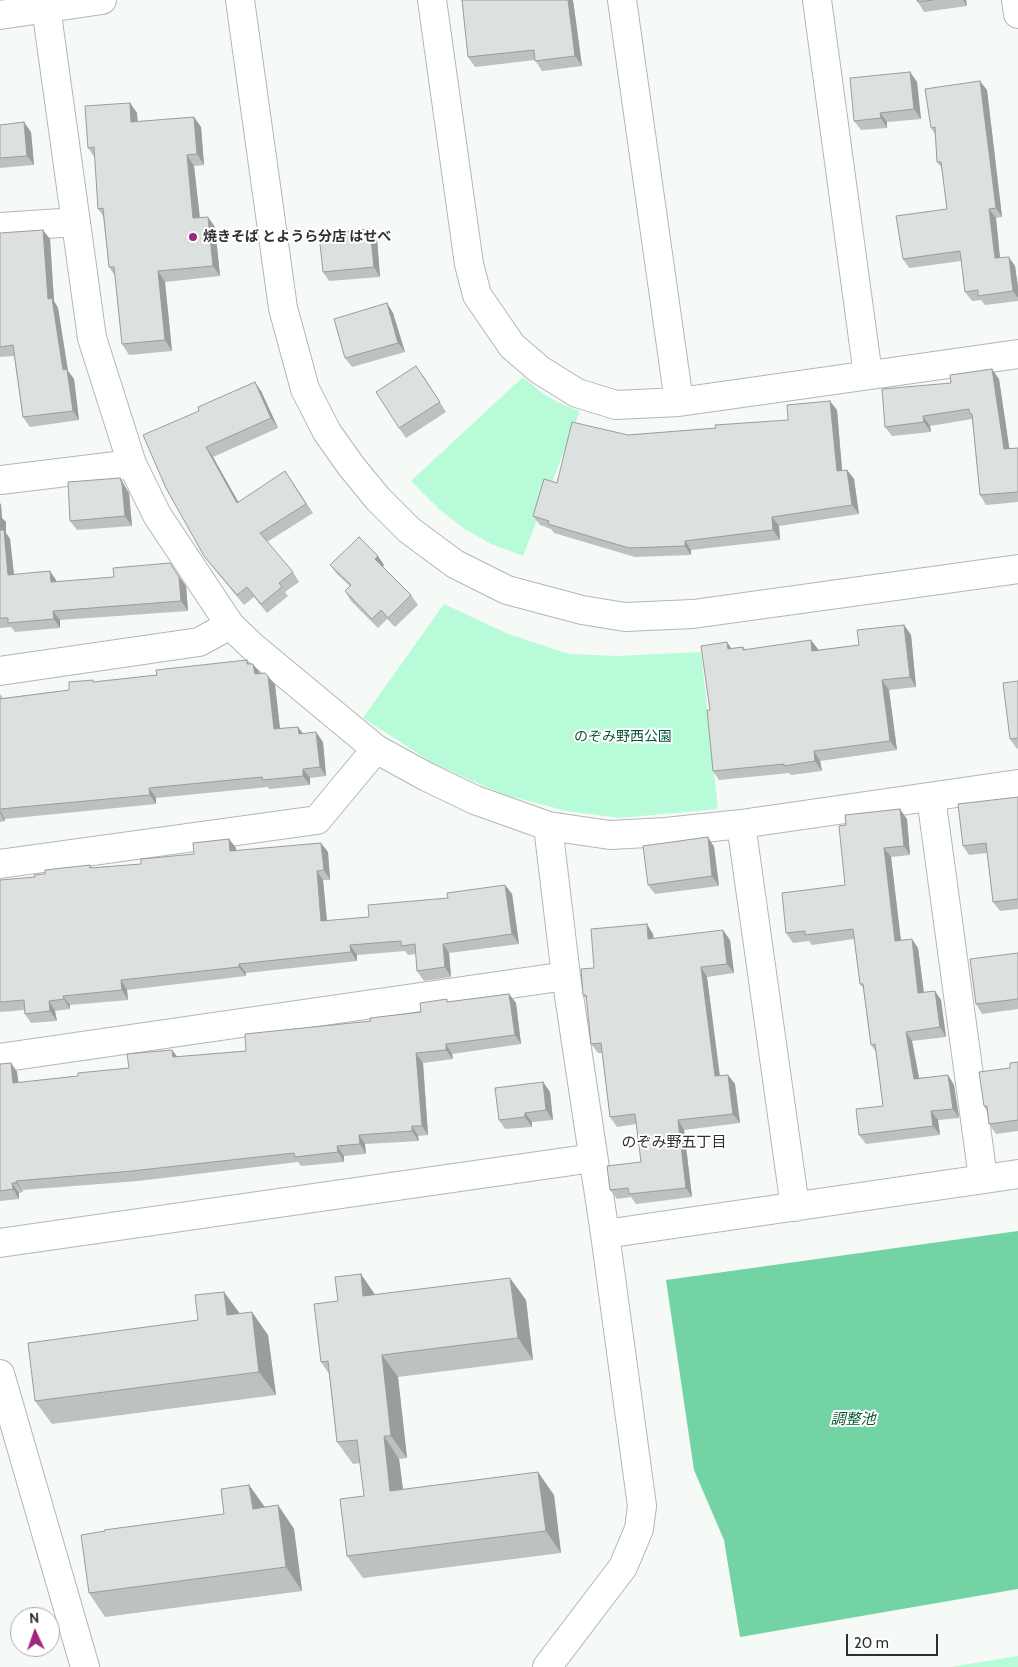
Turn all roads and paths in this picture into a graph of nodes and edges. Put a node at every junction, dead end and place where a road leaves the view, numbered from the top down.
1 (102, 0) edge
2 (240, 0) edge
3 (432, 0) edge
4 (622, 0) edge
5 (817, 0) edge
6 (1016, 0) edge
7 (46, 4) edge
8 (1018, 14) edge
9 (0, 15) edge
10 (76, 222) junction
11 (0, 227) edge
12 (1018, 354) edge
13 (868, 375) junction
14 (679, 402) junction
15 (132, 464) junction
16 (0, 480) edge
17 (1018, 569) edge
18 (230, 625) junction
19 (0, 671) edge
20 (376, 749) junction
21 (1018, 784) edge
22 (931, 797) junction
23 (741, 824) junction
24 (548, 826) junction
25 (0, 864) edge
26 (566, 976) junction
27 (0, 1058) edge
28 (593, 1158) junction
29 (1018, 1174) edge
30 (983, 1178) junction
31 (795, 1207) junction
32 (605, 1234) junction
33 (0, 1244) edge
34 (0, 1374) edge
35 (85, 1667) edge
36 (547, 1667) edge

1 - 7 street
2 - 17 street
3 - 14 street
4 - 14 street
5 - 13 street
6 - 8 street
7 - 9 street
7 - 10 street
10 - 11 street
10 - 15 street
12 - 13 street
13 - 14 street
15 - 16 street
15 - 18 street
18 - 19 street
18 - 20 street
20 - 24 street
20 - 25 street
21 - 22 street
22 - 23 street
22 - 30 street
23 - 24 street
23 - 31 street
24 - 26 street
26 - 27 street
26 - 28 street
28 - 32 street
28 - 33 street
29 - 30 street
30 - 31 street
31 - 32 street
32 - 36 street
34 - 35 street

